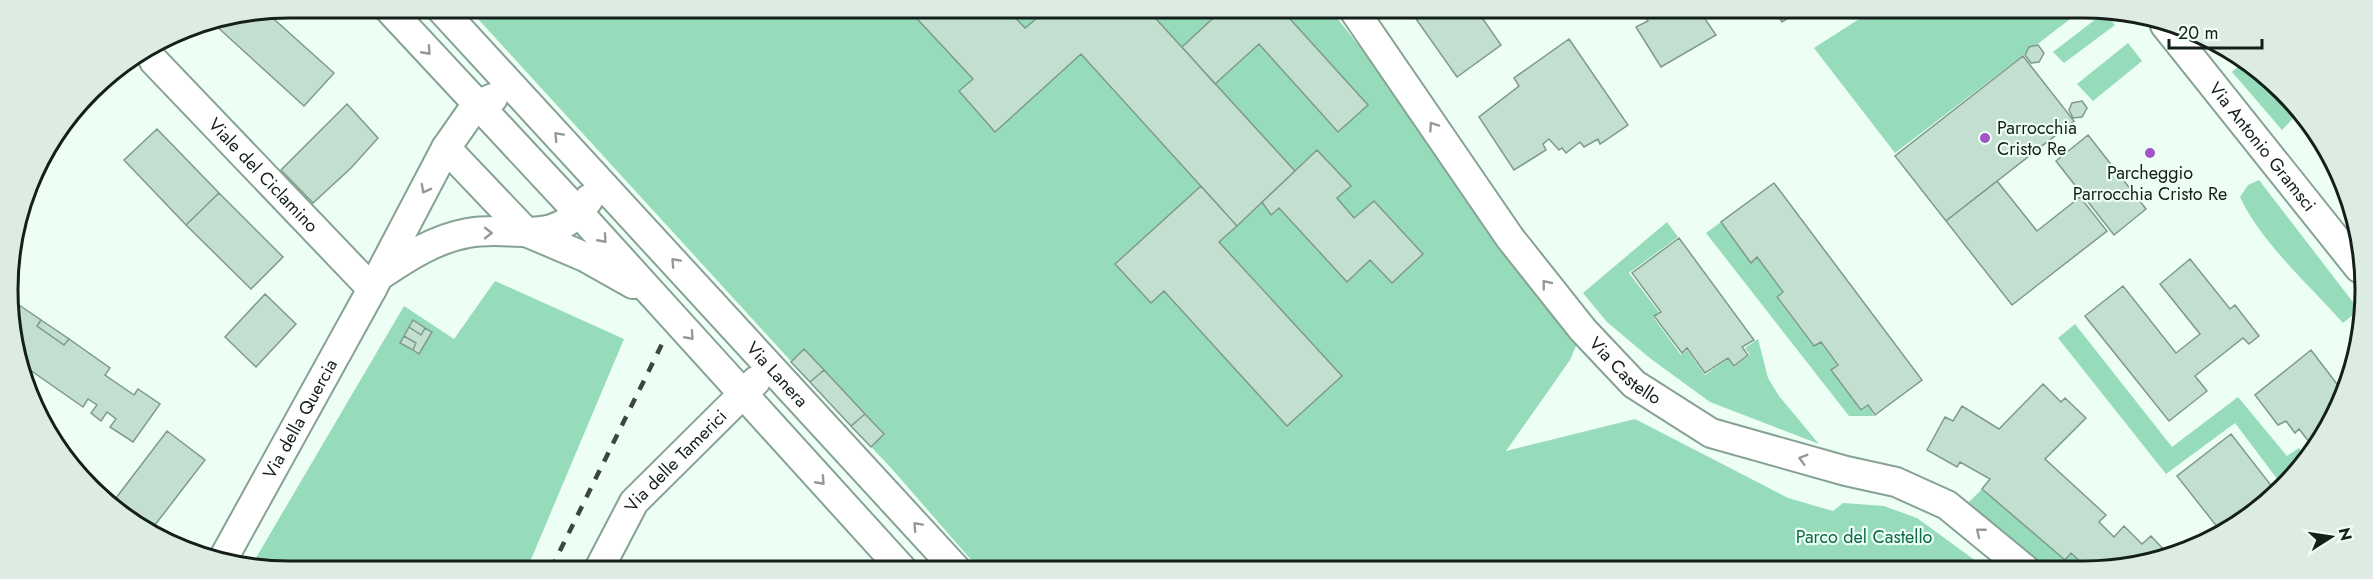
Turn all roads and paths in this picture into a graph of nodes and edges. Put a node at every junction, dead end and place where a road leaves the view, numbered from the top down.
1 (396, 18) edge
2 (449, 18) edge
3 (1359, 18) edge
4 (2170, 32) edge
5 (154, 61) dead end
6 (519, 93) junction
7 (476, 105) junction
8 (446, 148) junction
9 (598, 179) junction
10 (578, 212) junction
11 (526, 232) junction
12 (2353, 261) edge
13 (375, 283) junction
14 (651, 293) junction
15 (771, 367) junction
16 (743, 394) junction
17 (226, 554) edge
18 (603, 561) edge
19 (895, 561) edge
20 (949, 561) edge
21 (2015, 561) edge

1 -> 7 street
2 - 6 street, Via Lanera
21 -> 3 street, Via Castello
4 - 12 street, Via Antonio Gramsci
5 - 13 street, Viale del Ciclamino
6 - 7 street
9 -> 6 street, Via Lanera
7 - 8 street, Via della Quercia
7 - 10 street
8 - 11 street
8 -> 13 street, Via della Quercia
9 - 10 street
15 -> 9 street, Via Lanera
10 - 11 street
10 -> 14 street
13 -> 11 street, Via della Quercia
11 - 14 street
13 - 17 street, Via della Quercia
14 -> 16 street
15 - 16 street, Via delle Tamerici
20 -> 15 street, Via Lanera
16 - 18 street, Via delle Tamerici
16 -> 19 street

